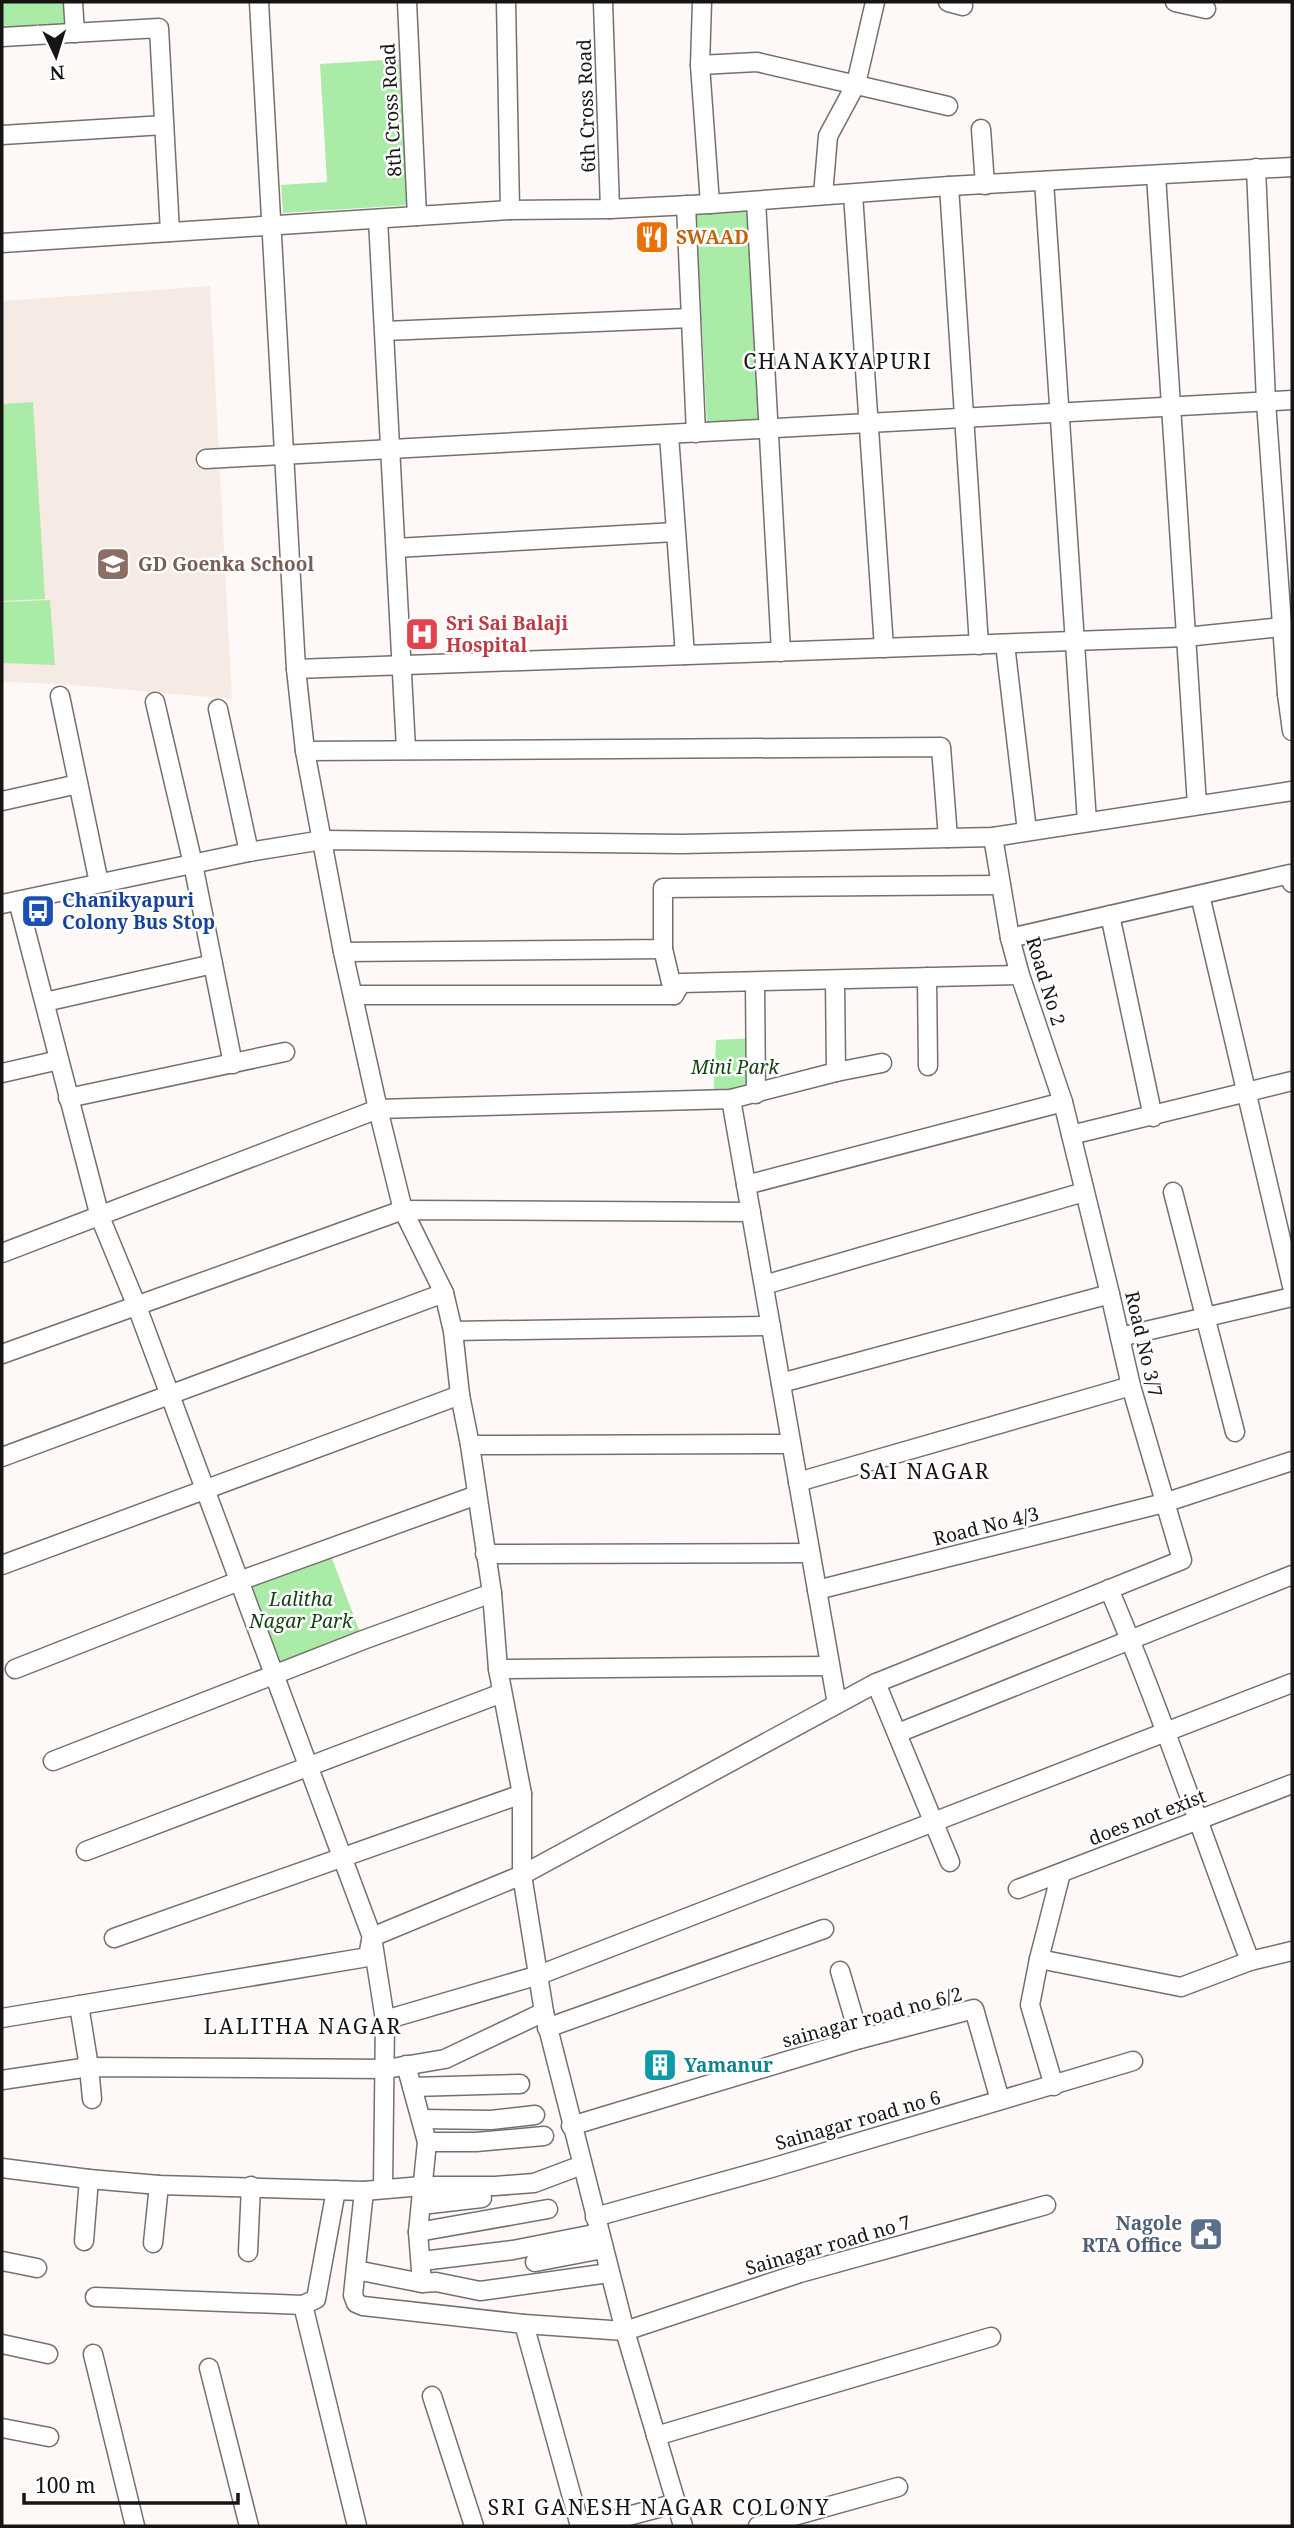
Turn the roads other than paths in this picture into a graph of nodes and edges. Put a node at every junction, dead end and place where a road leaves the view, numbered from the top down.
1 (73, 2) edge
2 (259, 2) edge
3 (407, 2) edge
4 (506, 2) edge
5 (603, 2) edge
6 (702, 2) edge
7 (875, 2) edge
8 (1175, 2) edge
9 (1206, 9) dead end
10 (75, 33) junction
11 (2, 37) edge
12 (701, 65) junction
13 (856, 84) junction
14 (948, 106) dead end
15 (164, 125) junction
16 (981, 130) dead end
17 (2, 135) edge
18 (1292, 167) edge
19 (1256, 168) junction
20 (1156, 174) junction
21 (1044, 181) junction
22 (985, 185) junction
23 (949, 187) junction
24 (853, 194) junction
25 (823, 195) junction
26 (756, 201) junction
27 (710, 204) junction
28 (687, 205) junction
29 (610, 209) junction
30 (510, 210) junction
31 (417, 216) junction
32 (378, 219) junction
33 (272, 226) junction
34 (170, 232) junction
35 (2, 243) edge
36 (691, 318) junction
37 (385, 331) junction
38 (1292, 400) edge
39 (1266, 402) junction
40 (1171, 407) junction
41 (1060, 413) junction
42 (963, 418) junction
43 (868, 424) junction
44 (769, 429) junction
45 (696, 433) junction
46 (668, 435) junction
47 (390, 449) junction
48 (285, 455) junction
49 (206, 459) dead end
50 (675, 532) junction
51 (396, 548) junction
52 (1282, 627) junction
53 (1186, 637) junction
54 (1075, 641) junction
55 (1005, 644) junction
56 (979, 645) junction
57 (884, 648) junction
58 (781, 652) junction
59 (685, 655) junction
60 (402, 665) junction
61 (296, 669) junction
62 (1289, 694) edge
63 (60, 696) dead end
64 (155, 702) dead end
65 (218, 709) dead end
66 (1292, 731) edge
67 (406, 749) junction
68 (305, 751) junction
69 (78, 784) junction
70 (1292, 792) edge
71 (2, 801) edge
72 (1197, 806) junction
73 (1087, 822) junction
74 (1027, 831) junction
75 (993, 836) junction
76 (948, 838) junction
77 (323, 840) junction
78 (249, 852) junction
79 (193, 864) junction
80 (99, 883) junction
81 (1292, 883) edge
82 (1000, 885) junction
83 (1200, 895) junction
84 (10, 903) edge
85 (1110, 915) junction
86 (1010, 938) junction
87 (663, 949) junction
88 (343, 952) junction
89 (213, 964) junction
90 (1020, 975) junction
91 (927, 977) junction
92 (835, 980) junction
93 (755, 982) junction
94 (353, 995) junction
95 (674, 995) junction
96 (46, 1002) junction
97 (285, 1052) dead end
98 (59, 1060) junction
99 (881, 1063) dead end
100 (233, 1064) junction
101 (928, 1066) dead end
102 (836, 1072) junction
103 (2, 1073) edge
104 (1292, 1081) edge
105 (1246, 1093) junction
106 (756, 1094) junction
107 (68, 1098) junction
108 (731, 1099) junction
109 (1063, 1102) junction
110 (377, 1109) junction
111 (1153, 1117) junction
112 (1071, 1135) junction
113 (746, 1185) junction
114 (1084, 1192) junction
115 (1173, 1192) dead end
116 (403, 1210) junction
117 (751, 1212) junction
118 (100, 1217) junction
119 (2, 1253) edge
120 (764, 1285) junction
121 (1292, 1286) edge
122 (444, 1293) junction
123 (1110, 1294) junction
124 (1292, 1297) edge
125 (136, 1304) junction
126 (1206, 1317) junction
127 (771, 1326) junction
128 (453, 1331) junction
129 (1120, 1338) junction
130 (2, 1354) edge
131 (781, 1383) junction
132 (1131, 1386) junction
133 (169, 1395) junction
134 (460, 1395) junction
135 (1235, 1432) dead end
136 (791, 1444) junction
137 (470, 1445) junction
138 (2, 1457) edge
139 (1292, 1461) edge
140 (798, 1482) junction
141 (206, 1489) junction
142 (477, 1494) junction
143 (1164, 1503) junction
144 (810, 1553) junction
145 (485, 1554) junction
146 (2, 1566) edge
147 (1292, 1575) edge
148 (239, 1581) junction
149 (1109, 1589) junction
150 (817, 1590) junction
151 (492, 1593) junction
152 (1130, 1640) junction
153 (830, 1665) junction
154 (16, 1669) dead end
155 (498, 1669) junction
156 (274, 1674) junction
157 (876, 1683) junction
158 (1292, 1683) edge
159 (502, 1693) junction
160 (837, 1704) junction
161 (1167, 1732) junction
162 (898, 1733) junction
163 (53, 1761) dead end
164 (310, 1765) junction
165 (1292, 1784) edge
166 (522, 1794) junction
167 (933, 1821) junction
168 (1197, 1821) junction
169 (86, 1851) dead end
170 (342, 1857) junction
171 (950, 1862) dead end
172 (1061, 1873) junction
173 (522, 1875) junction
174 (1018, 1889) dead end
175 (824, 1929) dead end
176 (372, 1937) junction
177 (114, 1938) dead end
178 (1292, 1951) edge
179 (1039, 1959) junction
180 (1250, 1961) junction
181 (840, 1970) dead end
182 (539, 1975) junction
183 (79, 2005) junction
184 (2, 2018) edge
185 (386, 2020) junction
186 (546, 2020) junction
187 (860, 2039) junction
188 (1133, 2061) dead end
189 (406, 2065) junction
190 (89, 2067) junction
191 (386, 2069) junction
192 (2, 2080) edge
193 (520, 2084) dead end
194 (1054, 2086) junction
195 (412, 2087) junction
196 (92, 2099) dead end
197 (1000, 2101) junction
198 (535, 2115) dead end
199 (421, 2119) junction
200 (571, 2126) junction
201 (544, 2136) dead end
202 (427, 2142) junction
203 (582, 2165) junction
204 (2, 2168) edge
205 (89, 2179) junction
206 (159, 2185) junction
207 (251, 2186) junction
208 (422, 2186) junction
209 (383, 2188) junction
210 (336, 2190) junction
211 (364, 2190) junction
212 (482, 2198) dead end
213 (421, 2205) junction
214 (1045, 2205) dead end
215 (548, 2208) dead end
216 (418, 2232) junction
217 (599, 2233) junction
218 (84, 2241) dead end
219 (153, 2242) dead end
220 (248, 2252) dead end
221 (2, 2261) edge
222 (422, 2261) junction
223 (535, 2262) dead end
224 (37, 2268) dead end
225 (356, 2270) junction
226 (609, 2273) junction
227 (429, 2282) junction
228 (480, 2291) junction
229 (95, 2297) dead end
230 (303, 2305) junction
231 (448, 2314) junction
232 (478, 2318) junction
233 (524, 2324) junction
234 (625, 2331) junction
235 (991, 2337) dead end
236 (2, 2344) edge
237 (48, 2354) dead end
238 (93, 2354) dead end
239 (209, 2368) dead end
240 (432, 2396) dead end
241 (2, 2428) edge
242 (656, 2436) junction
243 (48, 2437) dead end
244 (898, 2487) dead end
245 (677, 2502) junction
246 (135, 2526) edge
247 (249, 2526) edge
248 (357, 2526) edge
249 (474, 2526) edge
250 (580, 2526) edge
251 (592, 2526) edge
252 (683, 2526) edge
253 (758, 2526) edge

1 - 10 street
2 - 33 street
3 - 31 street, 8th Cross Road
4 - 30 street
5 - 29 street, 6th Cross Road
6 - 12 street
7 - 13 street
8 - 9 street
10 - 11 street
10 - 15 street
12 - 13 street
12 - 27 street
13 - 14 street
13 - 25 street
15 - 17 street
15 - 34 street
16 - 22 street
18 - 19 street
19 - 20 street
19 - 39 street
20 - 21 street
20 - 40 street
21 - 22 street
21 - 41 street
22 - 23 street
23 - 24 street
23 - 42 street
24 - 25 street
24 - 43 street
25 - 26 street
26 - 27 street
26 - 44 street
27 - 28 street
28 - 29 street
28 - 36 street
29 - 30 street
30 - 31 street
31 - 32 street
32 - 33 street
32 - 37 street
33 - 34 street
33 - 48 street
34 - 35 street
36 - 37 street
36 - 45 street
37 - 47 street
38 - 39 street
39 - 40 street
39 - 52 street
40 - 41 street
40 - 53 street
41 - 42 street
41 - 54 street
42 - 43 street
42 - 56 street
43 - 44 street
43 - 57 street
44 - 45 street
44 - 58 street
45 - 46 street
46 - 47 street
46 - 50 street
47 - 48 street
47 - 51 street
48 - 49 street
48 - 61 street
50 - 51 street
50 - 59 street
51 - 60 street
52 - 53 street
52 - 62 street
53 - 54 street
53 - 72 street
54 - 55 street
54 - 73 street
55 - 56 street
55 - 74 street
56 - 57 street
57 - 58 street
58 - 59 street
59 - 60 street
60 - 61 street
60 - 67 street
61 - 68 street
62 - 66 street
63 - 69 street
64 - 79 street
65 - 78 street
67 - 68 street
67 - 76 street
68 - 77 street
69 - 71 street
69 - 80 street
70 - 72 street
72 - 73 street
73 - 74 street
74 - 75 street
75 - 76 street
75 - 82 street, Road No 2
76 - 77 street
77 - 78 street
77 - 88 street
78 - 79 street
79 - 80 street
79 - 89 street
80 - 84 street
81 - 83 street
82 - 86 street, Road No 2
82 - 87 street
83 - 85 street
83 - 105 street
84 - 96 street
85 - 86 street
85 - 111 street
86 - 90 street, Road No 2
87 - 88 street
87 - 95 street
88 - 94 street
89 - 96 street
89 - 100 street
90 - 91 street
90 - 109 street, Road No 2
91 - 92 street
91 - 101 street
92 - 93 street
92 - 102 street
93 - 95 street
93 - 106 street
94 - 95 street
94 - 110 street
96 - 98 street
97 - 100 street
98 - 103 street
98 - 107 street
99 - 102 street
100 - 107 street
102 - 106 street
104 - 105 street
105 - 111 street
105 - 121 street
106 - 108 street
107 - 118 street
108 - 110 street
108 - 113 street
109 - 112 street, Road No 2
109 - 113 street
110 - 116 street
110 - 118 street
111 - 112 street
112 - 114 street, Road No 3/7
113 - 117 street
114 - 120 street
114 - 123 street, Road No 3/7
115 - 126 street
116 - 117 street
116 - 122 street
116 - 125 street
117 - 120 street
118 - 119 street
118 - 125 street
120 - 127 street
122 - 128 street
122 - 133 street
123 - 129 street, Road No 3/7
123 - 131 street
124 - 126 street
125 - 130 street
125 - 133 street
126 - 129 street
126 - 135 street
127 - 128 street
127 - 131 street
128 - 134 street
129 - 132 street, Road No 3/7
131 - 136 street
132 - 140 street
132 - 143 street, Road No 3/7
133 - 138 street
133 - 141 street
134 - 137 street
134 - 141 street
136 - 137 street
136 - 140 street
137 - 142 street
139 - 143 street, Road No 4/3
140 - 144 street
141 - 146 street
141 - 148 street
142 - 145 street
142 - 148 street
143 - 149 street, Road No 3/7
143 - 150 street, Road No 4/3
144 - 145 street
144 - 150 street
145 - 151 street
147 - 152 street
148 - 154 street
148 - 156 street
149 - 152 street
149 - 157 street
150 - 153 street
151 - 155 street
151 - 156 street
152 - 161 street
152 - 162 street
153 - 155 street
153 - 160 street
155 - 159 street
156 - 163 street
156 - 164 street
157 - 160 street
157 - 162 street
158 - 161 street
159 - 164 street
159 - 166 street
160 - 173 street
161 - 167 street
161 - 168 street
162 - 167 street
164 - 169 street
164 - 170 street
165 - 168 street, does not exist
166 - 170 street
166 - 173 street
167 - 171 street
167 - 182 street
168 - 172 street, does not exist
168 - 180 street
170 - 176 street
170 - 177 street
172 - 174 street, does not exist
172 - 179 street
173 - 176 street
173 - 182 street
175 - 186 street
176 - 183 street
176 - 185 street
178 - 180 street
179 - 180 street
179 - 194 street
181 - 187 street
182 - 185 street
182 - 186 street
183 - 184 street
183 - 190 street
185 - 191 street
186 - 189 street
186 - 200 street
187 - 197 street, sainagar road no 6/2
187 - 200 street, sainagar road no 6/2
188 - 194 street, Sainagar road no 6
189 - 191 street
189 - 195 street
190 - 191 street
190 - 192 street
190 - 196 street
191 - 209 street
193 - 195 street
194 - 197 street, Sainagar road no 6
195 - 199 street
197 - 217 street, Sainagar road no 6
198 - 199 street
199 - 202 street
200 - 203 street
201 - 202 street
202 - 208 street
203 - 208 street
203 - 217 street
204 - 205 street
205 - 206 street
205 - 218 street
206 - 207 street
206 - 219 street
207 - 210 street
207 - 220 street
208 - 209 street
208 - 213 street
209 - 211 street
210 - 211 street
210 - 230 street
211 - 225 street
212 - 213 street
213 - 216 street
214 - 234 street, Sainagar road no 7
215 - 216 street
216 - 222 street
217 - 222 street
217 - 223 street
217 - 226 street
221 - 224 street
222 - 227 street
225 - 227 street
225 - 231 street
226 - 228 street
226 - 234 street
227 - 228 street
227 - 231 street
228 - 232 street
229 - 230 street
230 - 248 street
231 - 232 street
232 - 233 street
233 - 234 street
233 - 250 street
234 - 242 street
235 - 242 street
236 - 237 street
238 - 246 street
239 - 247 street
240 - 249 street
241 - 243 street
242 - 245 street
244 - 253 street
245 - 251 street
245 - 252 street

